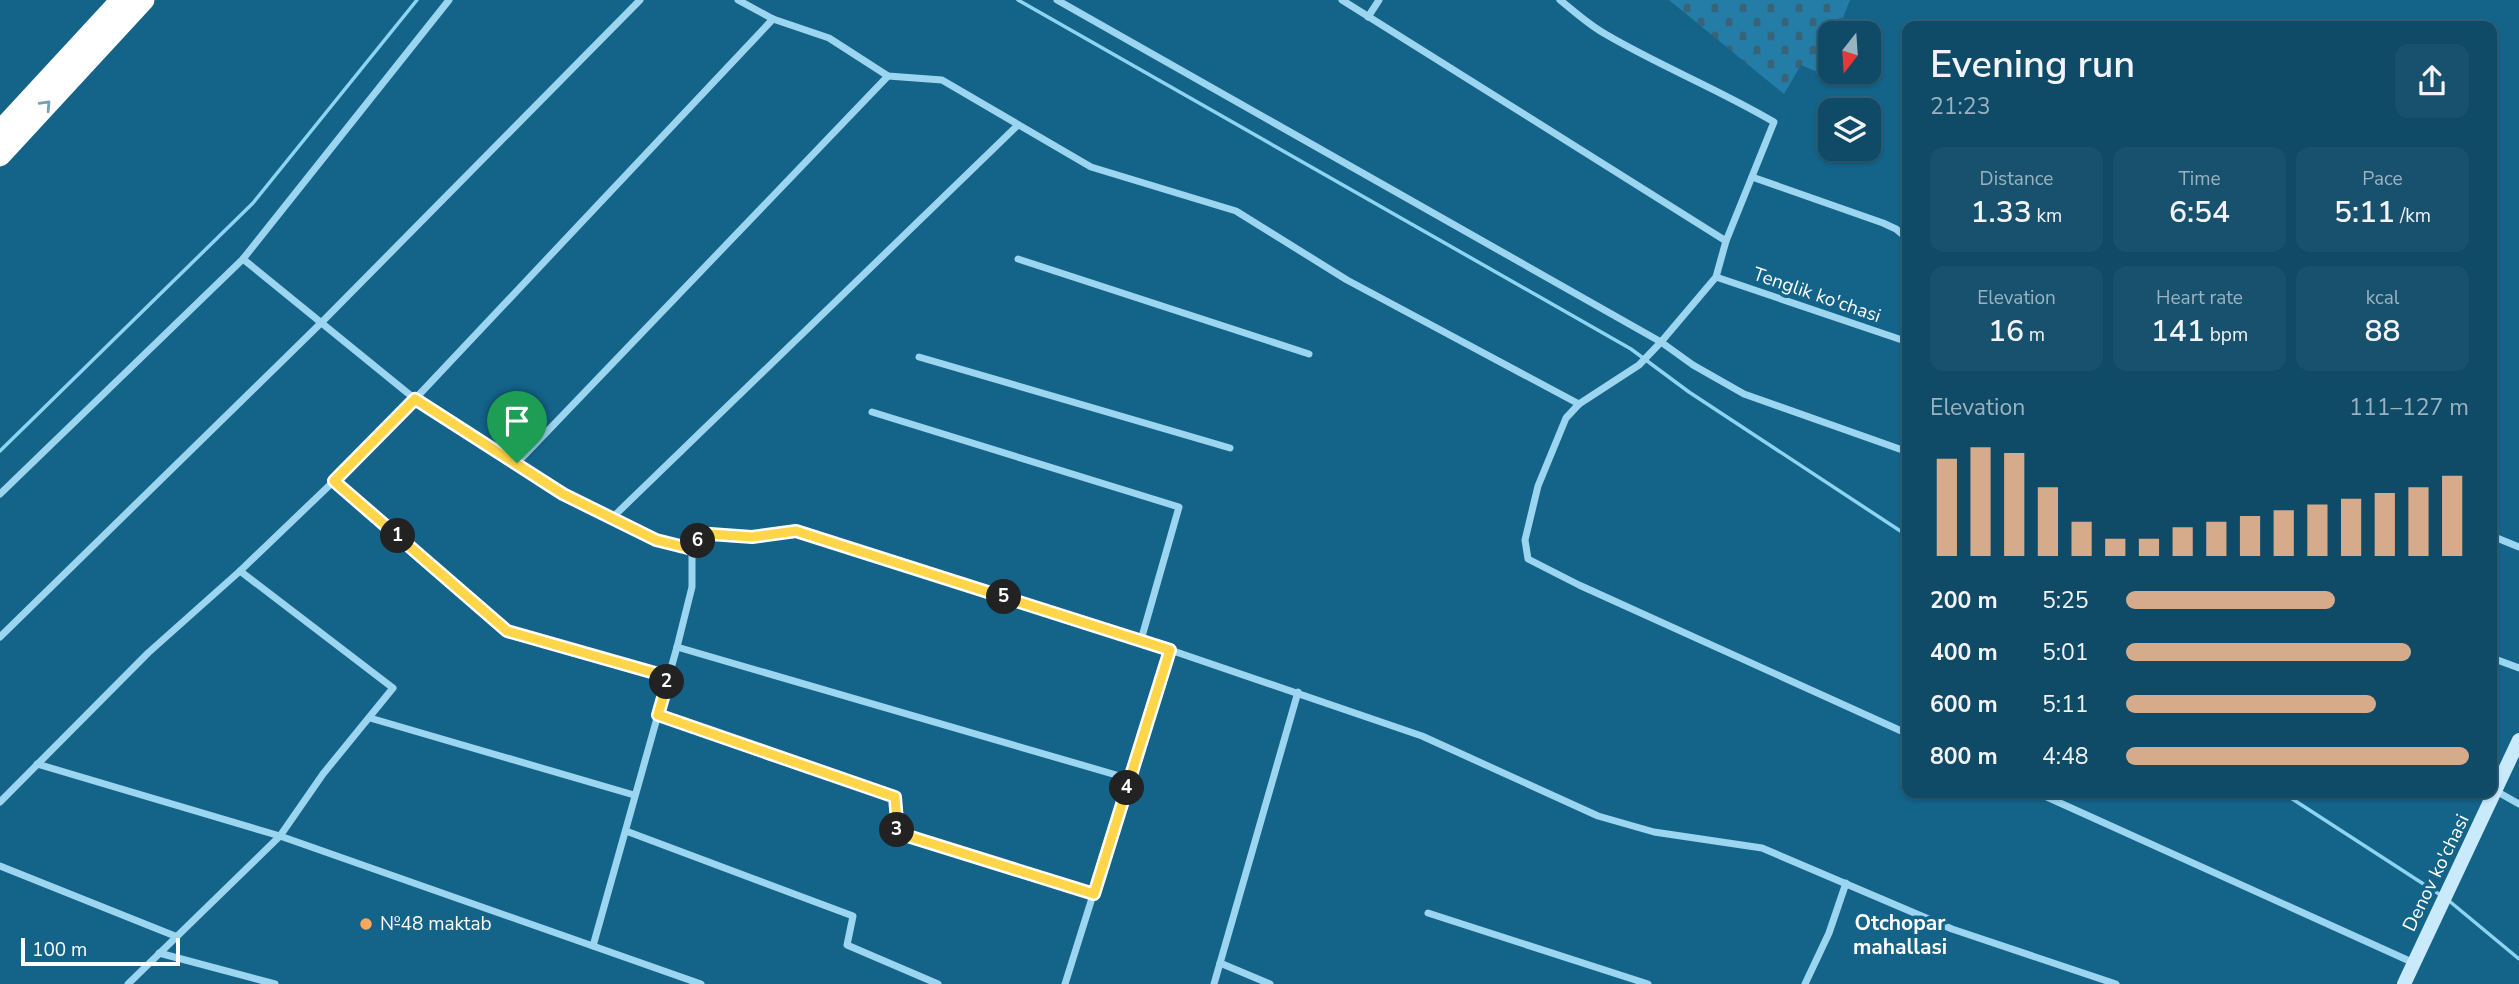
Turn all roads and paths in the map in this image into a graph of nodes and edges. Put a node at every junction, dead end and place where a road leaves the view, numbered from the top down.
1 (121, 0) edge
2 (144, 0) edge
3 (449, 0) edge
4 (639, 0) edge
5 (738, 0) edge
6 (1057, 0) edge
7 (1342, 0) edge
8 (1378, 0) edge
9 (1560, 0) edge
10 (1368, 17) junction
11 (773, 19) junction
12 (888, 76) junction
13 (1018, 125) junction
14 (0, 131) edge
15 (0, 156) edge
16 (1752, 177) junction
17 (1902, 234) edge
18 (1726, 241) junction
19 (243, 259) junction
20 (1018, 259) dead end
21 (1716, 277) junction
22 (321, 323) junction
23 (1902, 340) edge
24 (1661, 342) junction
25 (1308, 354) dead end
26 (919, 357) dead end
27 (415, 399) junction
28 (1579, 404) junction
29 (872, 412) dead end
30 (1230, 448) dead end
31 (1902, 450) edge
32 (517, 463) junction
33 (334, 481) junction
34 (0, 494) edge
35 (613, 517) junction
36 (2497, 538) edge
37 (2519, 547) edge
38 (692, 549) junction
39 (240, 571) junction
40 (0, 637) edge
41 (1140, 640) junction
42 (677, 648) junction
43 (1170, 650) junction
44 (2497, 661) edge
45 (2519, 668) edge
46 (669, 677) junction
47 (1298, 692) junction
48 (658, 715) junction
49 (370, 718) junction
50 (1902, 731) edge
51 (2519, 740) edge
52 (37, 764) junction
53 (2498, 770) edge
54 (1130, 779) junction
55 (2497, 792) edge
56 (634, 795) junction
57 (2049, 798) edge
58 (2493, 798) edge
59 (0, 802) edge
60 (2519, 804) edge
61 (626, 831) junction
62 (279, 836) junction
63 (0, 866) edge
64 (1846, 883) junction
65 (1094, 894) junction
66 (1428, 913) dead end
67 (175, 936) junction
68 (593, 946) junction
69 (159, 953) junction
70 (1220, 962) junction
71 (2414, 962) junction
72 (128, 984) edge
73 (275, 984) edge
74 (701, 984) edge
75 (938, 984) edge
76 (1065, 984) edge
77 (1214, 984) edge
78 (1270, 984) edge
79 (1648, 984) edge
80 (1805, 984) edge
81 (2116, 984) edge
82 (2404, 984) edge

1 - 14 highway
15 -> 2 highway
3 - 19 street
4 - 22 street
5 - 11 street
6 - 24 street
7 - 10 street
8 - 10 street
9 - 16 street
10 - 18 street
11 - 12 street
11 - 27 street
12 - 13 street
12 - 32 street
13 - 28 street
13 - 35 street
16 - 17 street
16 - 18 street
18 - 21 street
19 - 22 street
19 - 34 street
20 - 25 street
21 - 23 street, Tenglik ko'chasi
21 - 24 street
22 - 27 street
22 - 40 street
24 - 28 street
24 - 31 street
26 - 30 street
27 - 32 street
27 - 33 street
28 - 50 street
29 - 41 street
32 - 35 street
33 - 39 street
33 - 46 street
35 - 38 street
36 - 37 street
38 - 41 street
38 - 42 street
39 - 49 street
39 - 52 street
41 - 43 street
42 - 46 street
42 - 54 street
43 - 47 street
43 - 54 street
44 - 45 street
46 - 48 street
47 - 64 street
47 - 70 street
48 - 56 street
48 - 65 street
49 - 56 street
49 - 62 street
51 - 53 street, Denov ko'chasi
52 - 59 street
52 - 62 street
54 - 65 street
55 - 60 street
56 - 61 street
57 - 71 street
58 - 71 street, Denov ko'chasi
61 - 68 street
61 - 75 street
62 - 67 street
62 - 68 street
63 - 67 street
64 - 80 street
64 - 81 street
65 - 76 street
66 - 79 street
67 - 69 street
68 - 74 street
69 - 72 street
69 - 73 street
70 - 77 street
70 - 78 street
71 - 82 street, Denov ko'chasi

